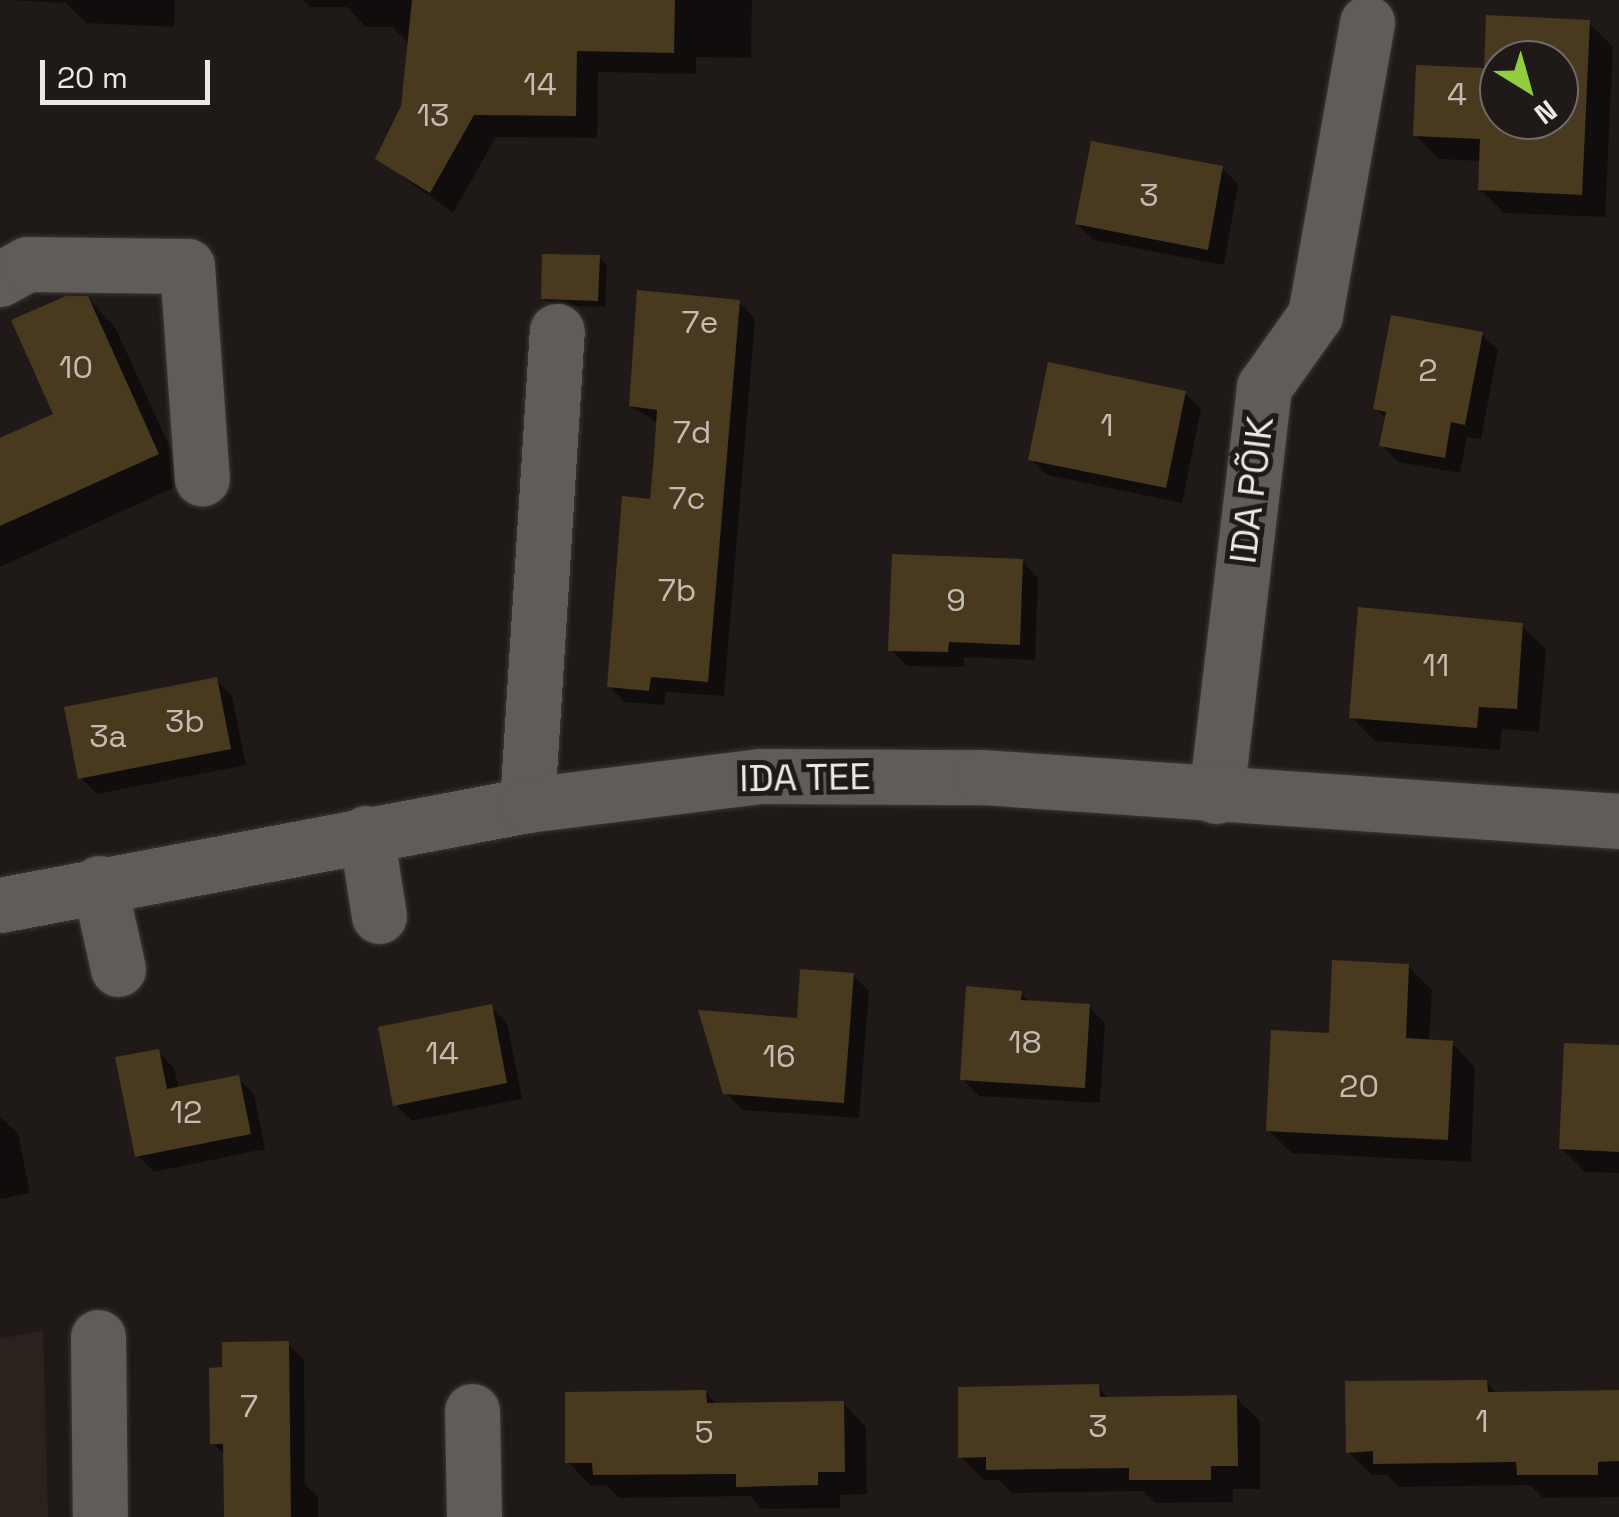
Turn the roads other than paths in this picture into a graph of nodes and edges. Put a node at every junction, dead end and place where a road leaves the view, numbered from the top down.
1 (1367, 23) dead end
2 (0, 279) edge
3 (557, 331) dead end
4 (202, 478) dead end
5 (1216, 796) junction
6 (527, 805) junction
7 (1619, 821) edge
8 (366, 833) junction
9 (99, 884) junction
10 (0, 905) edge
11 (379, 916) dead end
12 (118, 969) dead end
13 (98, 1336) dead end
14 (472, 1411) dead end
15 (100, 1517) edge
16 (474, 1517) edge

1 - 5 street, IDA PÕIK
2 - 4 street
3 - 6 street
5 - 6 street, IDA TEE
5 - 7 street, IDA TEE
6 - 8 street, IDA TEE
8 - 9 street, IDA TEE
8 - 11 street
9 - 10 street, IDA TEE
9 - 12 street
13 - 15 street
14 - 16 street

